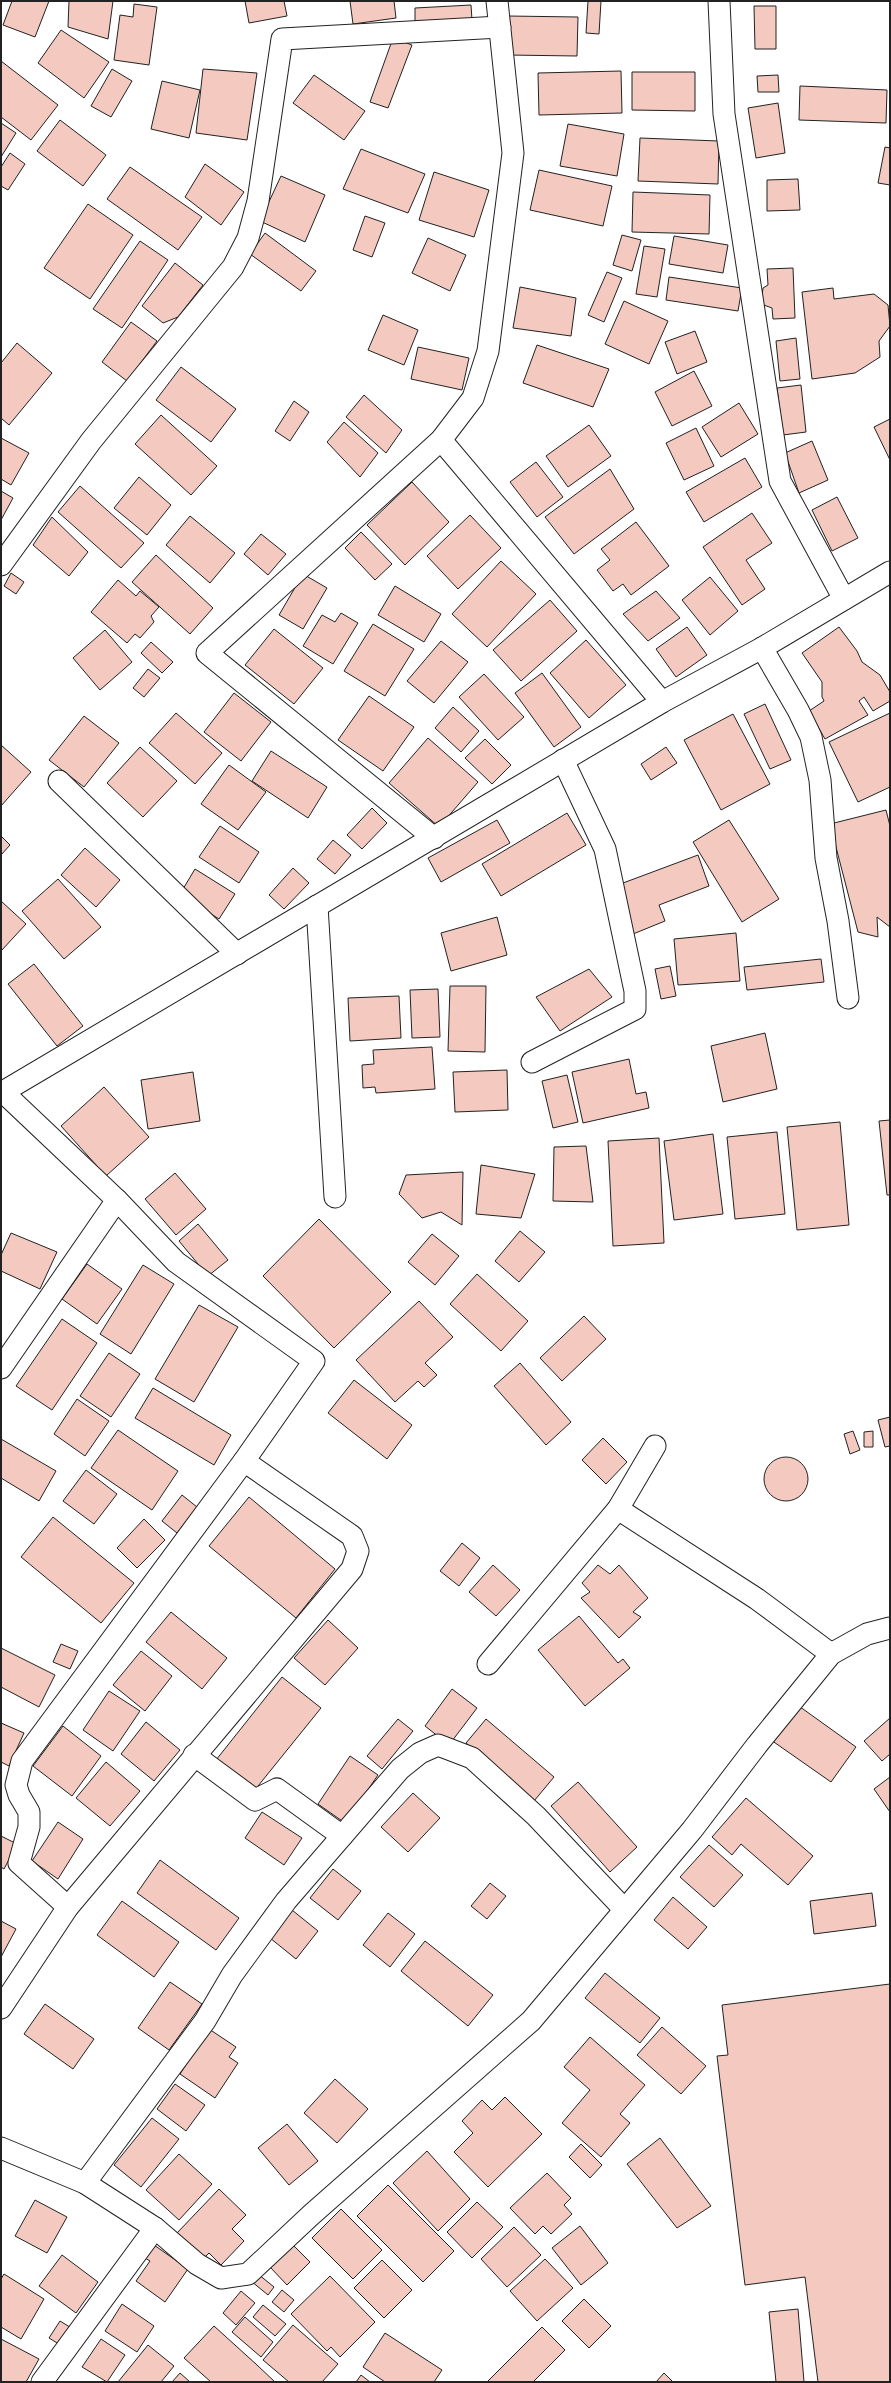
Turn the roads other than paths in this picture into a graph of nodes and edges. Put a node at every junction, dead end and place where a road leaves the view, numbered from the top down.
1 (497, 1) edge
2 (719, 1) edge
3 (500, 27) junction
4 (441, 440) junction
5 (1, 565) edge
6 (890, 572) edge
7 (844, 599) junction
8 (762, 648) junction
9 (662, 702) junction
10 (563, 760) junction
11 (60, 781) dead end
12 (434, 838) junction
13 (317, 906) junction
14 (237, 954) junction
15 (848, 998) dead end
16 (532, 1062) dead end
17 (2, 1092) edge
18 (335, 1197) dead end
19 (117, 1200) junction
20 (1, 1368) edge
21 (654, 1446) dead end
22 (244, 1461) junction
23 (618, 1509) junction
24 (890, 1628) edge
25 (831, 1654) junction
26 (488, 1664) dead end
27 (194, 1755) junction
28 (342, 1836) junction
29 (68, 1907) junction
30 (624, 1909) junction
31 (1, 2008) edge
32 (1, 2148) edge
33 (85, 2183) junction
34 (155, 2228) junction
35 (42, 2382) edge

1 - 3 street
2 - 7 street
3 - 4 street
3 - 5 street
4 - 9 street
4 - 12 street
6 - 7 street
7 - 8 street
8 - 9 street
8 - 15 street
9 - 10 street
10 - 12 street
10 - 16 street
11 - 14 street
12 - 13 street
13 - 14 street
13 - 18 street
14 - 17 street
17 - 19 street
19 - 20 street
19 - 22 street
21 - 23 street
22 - 27 street
22 - 29 street
23 - 25 street
23 - 26 street
24 - 25 street
25 - 30 street
27 - 28 street
27 - 29 street
28 - 30 street
28 - 33 street
29 - 31 street
30 - 34 street
32 - 33 street
33 - 34 street
34 - 35 street

